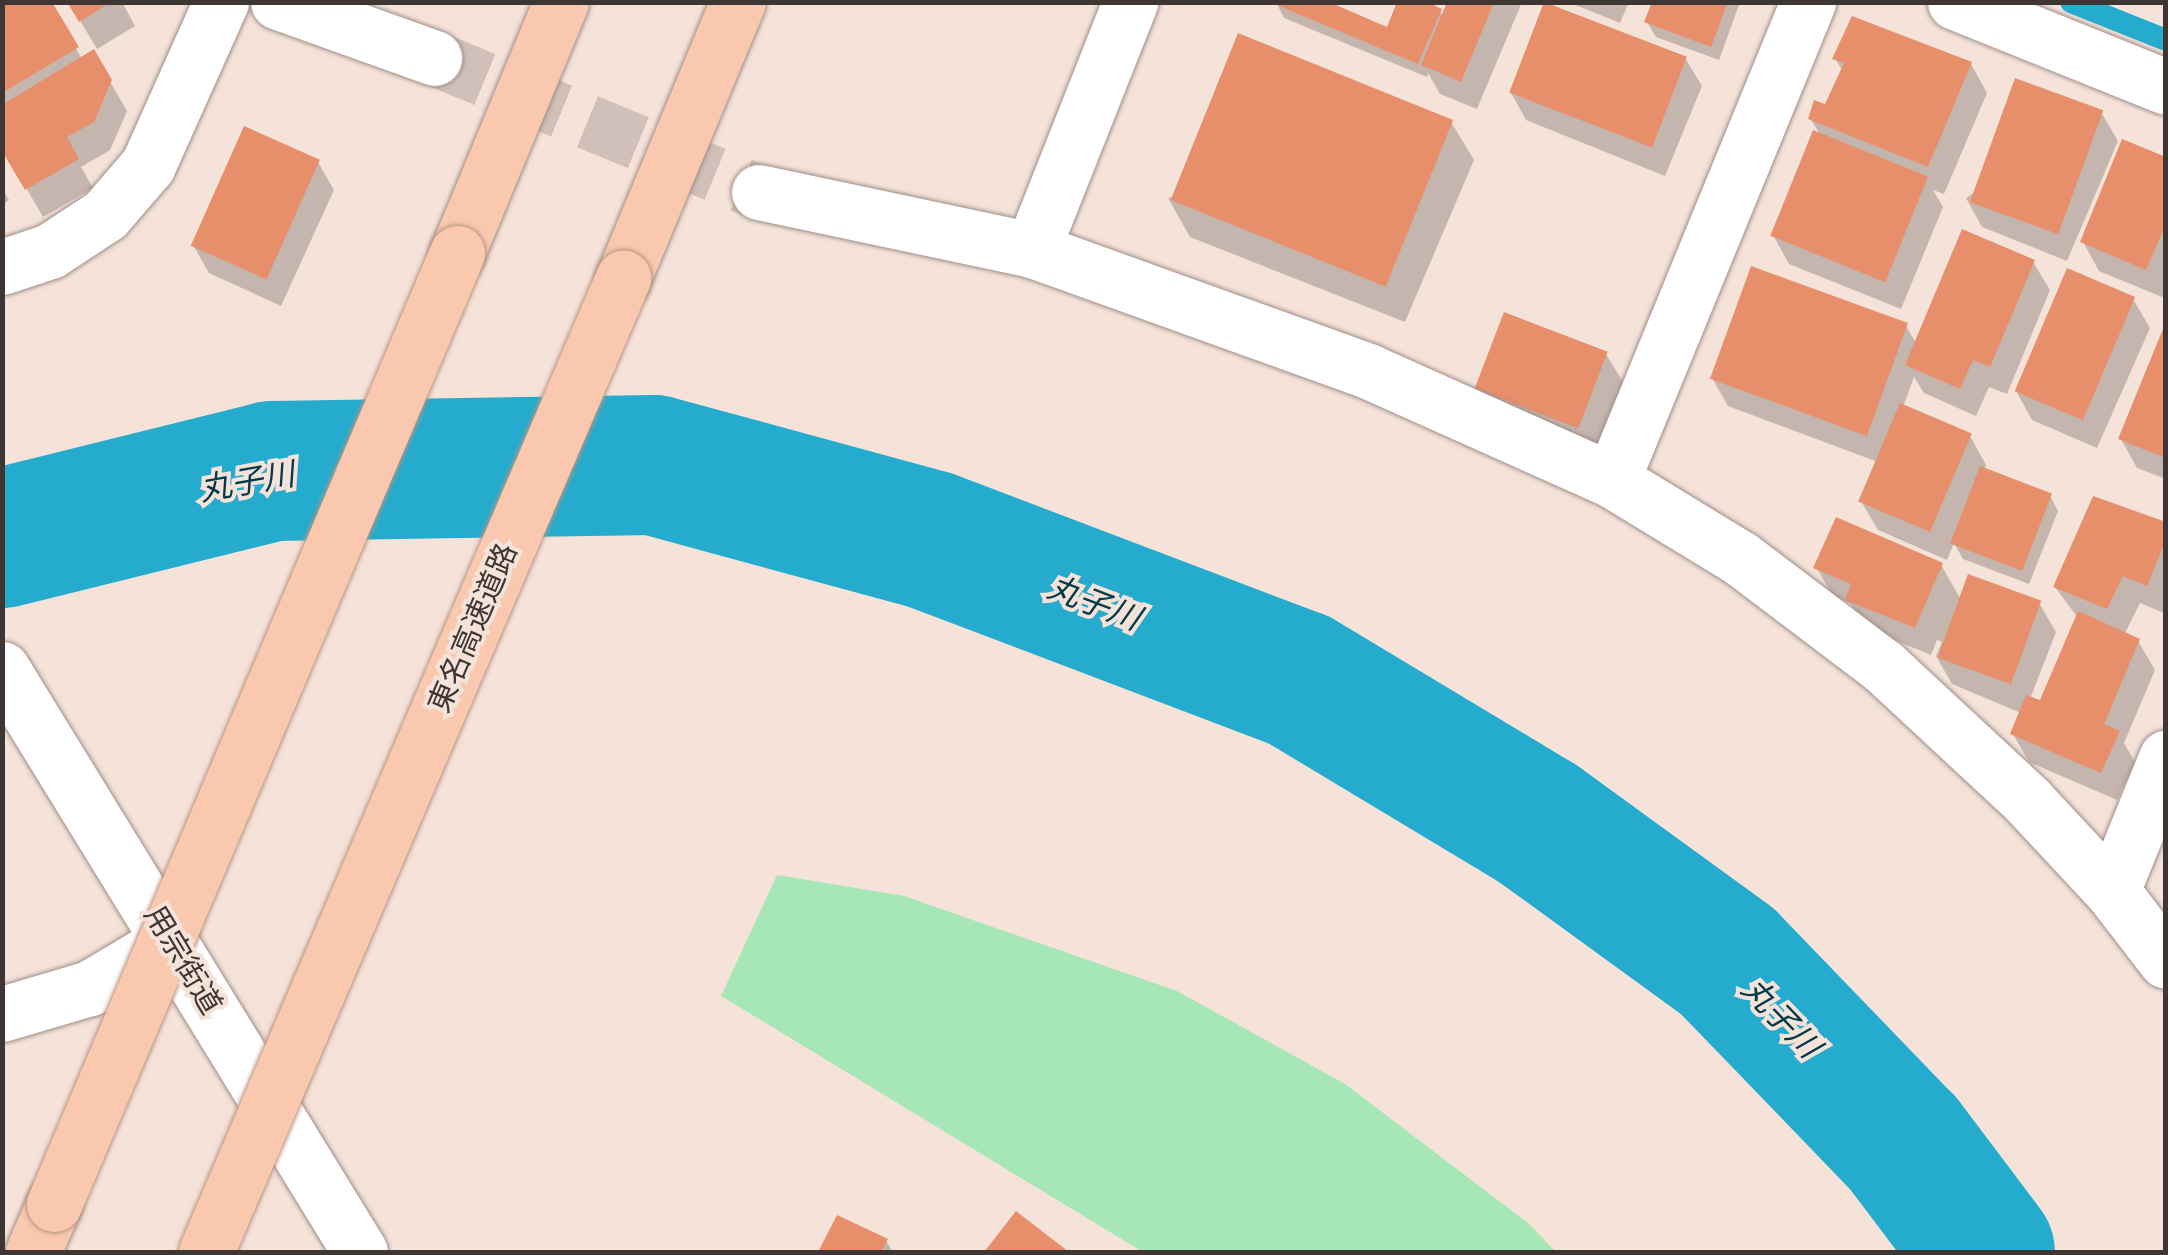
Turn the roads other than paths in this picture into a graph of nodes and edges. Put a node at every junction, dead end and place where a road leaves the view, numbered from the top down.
1 (220, 2) edge
2 (278, 2) edge
3 (561, 2) edge
4 (738, 2) edge
5 (1130, 2) edge
6 (1808, 2) edge
7 (1956, 2) edge
8 (434, 58) tunnel mouth
9 (2166, 87) edge
10 (758, 192) tunnel mouth
11 (1032, 250) junction
12 (2, 267) edge
13 (1612, 480) junction
14 (2, 670) edge
15 (2166, 758) edge
16 (2112, 891) junction
17 (171, 940) junction
18 (2166, 961) edge
19 (2, 1014) edge
20 (44, 1228) edge
21 (206, 1252) edge
22 (360, 1252) edge

1 - 12 street
2 - 8 street
3 - 20 highway, bridge
4 - 21 highway, 東名高速道路, bridge
5 - 11 street
6 - 13 street
7 - 9 street
10 - 11 street
11 - 13 street
13 - 16 street
14 - 17 street, 用宗街道
15 - 16 street
16 - 18 street
17 - 19 street
17 - 22 street, 用宗街道

